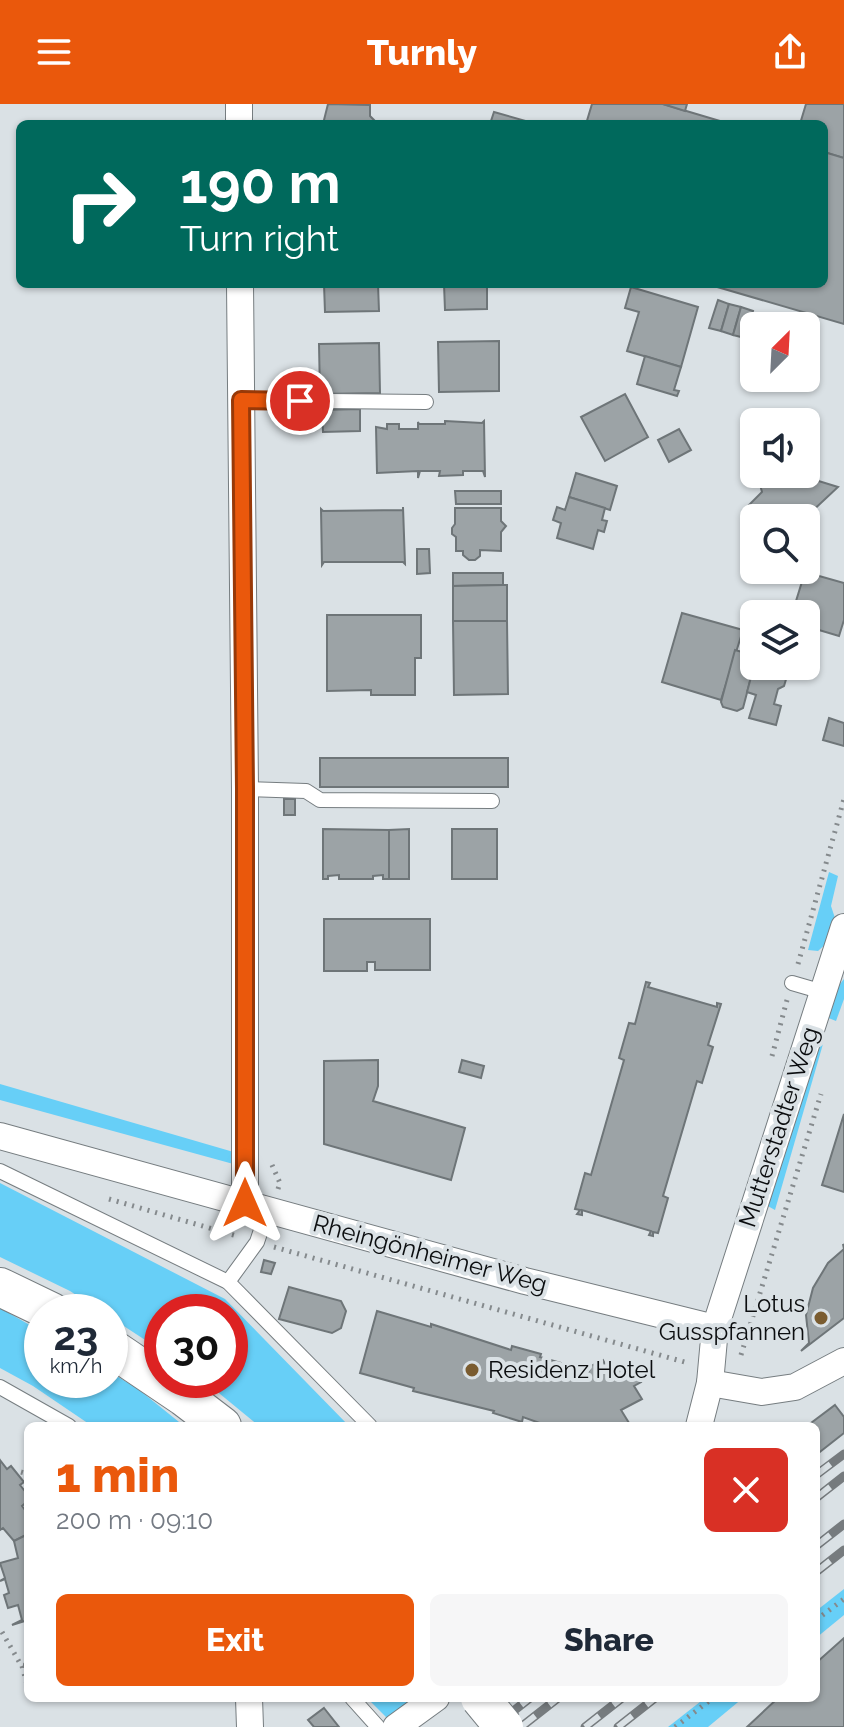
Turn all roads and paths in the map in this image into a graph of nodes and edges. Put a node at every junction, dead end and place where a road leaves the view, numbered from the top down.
1 (240, 288) edge
2 (241, 400) junction
3 (426, 402) dead end
4 (245, 789) junction
5 (844, 799) edge
6 (492, 801) dead end
7 (844, 927) edge
8 (792, 983) junction
9 (823, 992) junction
10 (772, 1056) dead end
11 (821, 1093) dead end
12 (0, 1136) edge
13 (0, 1171) edge
14 (280, 1183) dead end
15 (295, 1188) dead end
16 (106, 1198) dead end
17 (256, 1206) junction
18 (257, 1242) junction
19 (228, 1282) junction
20 (0, 1287) edge
21 (24, 1299) edge
22 (715, 1328) junction
23 (128, 1359) edge
24 (844, 1361) edge
25 (721, 1385) junction
26 (0, 1387) edge
27 (62, 1422) edge
28 (217, 1422) edge
29 (366, 1422) edge
30 (701, 1422) edge
31 (844, 1599) edge
32 (820, 1617) edge
33 (2, 1632) edge
34 (24, 1665) edge
35 (249, 1702) edge
36 (356, 1702) edge
37 (430, 1702) edge
38 (483, 1702) edge
39 (708, 1702) edge
40 (250, 1727) edge
41 (378, 1727) edge
42 (396, 1727) edge
43 (504, 1727) edge
44 (675, 1727) edge

1 - 2 street
2 - 3 lane
2 - 4 street
4 - 6 lane
4 - 17 street
5 - 8 path
7 - 9 street, Mutterstadter Weg
8 - 9 lane
8 - 10 path
9 - 22 street, Mutterstadter Weg
11 - 25 path
12 - 17 street, Rheingönheimer Weg
13 - 19 lane
14 - 15 path
16 - 18 path
17 - 18 lane
17 - 22 street, Rheingönheimer Weg
18 - 19 lane
18 - 25 path
19 - 29 lane
20 - 21 main road
22 - 25 street
23 - 28 main road
24 - 25 street
25 - 30 street
26 - 27 lane
31 - 32 path
33 - 34 path
35 - 40 street
36 - 41 lane
37 - 42 street
38 - 43 main road, bridge
39 - 44 path

